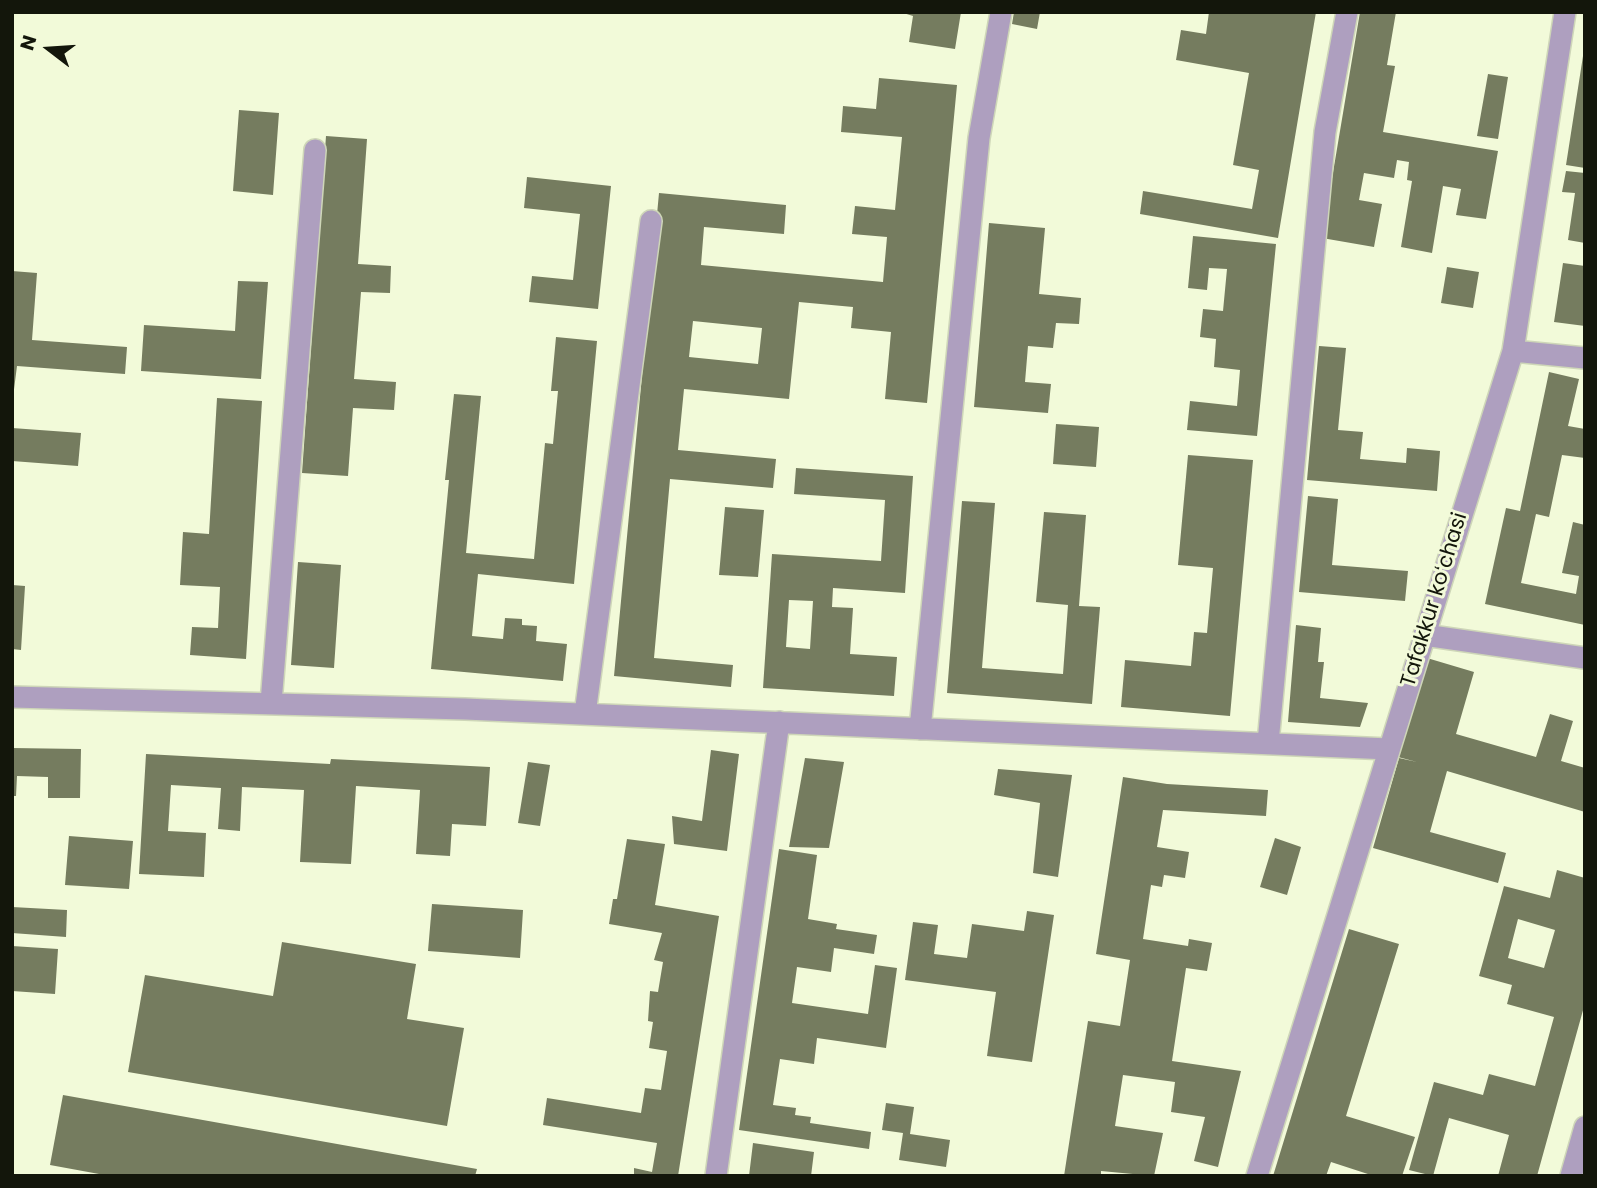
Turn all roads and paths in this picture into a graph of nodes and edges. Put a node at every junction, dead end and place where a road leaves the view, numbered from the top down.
1 (1001, 12) edge
2 (1347, 12) edge
3 (1565, 12) edge
4 (314, 150) dead end
5 (651, 221) dead end
6 (1513, 351) junction
7 (1585, 358) edge
8 (1424, 635) junction
9 (1585, 658) edge
10 (12, 697) edge
11 (271, 703) junction
12 (585, 714) junction
13 (779, 722) junction
14 (920, 729) junction
15 (1268, 744) junction
16 (1389, 749) junction
17 (1585, 1126) edge
18 (716, 1176) edge
19 (1257, 1176) edge
20 (1571, 1176) edge

1 - 14 street
2 - 15 street
3 - 6 street, Tafakkur koʻchasi
4 - 11 street
5 - 12 street
6 - 7 street
6 - 8 street, Tafakkur koʻchasi
8 - 9 street
8 - 16 street, Tafakkur koʻchasi
10 - 11 street
11 - 12 street
12 - 13 street
13 - 14 street
13 - 18 street
14 - 15 street
15 - 16 street
16 - 19 street, Tafakkur koʻchasi
17 - 20 street

